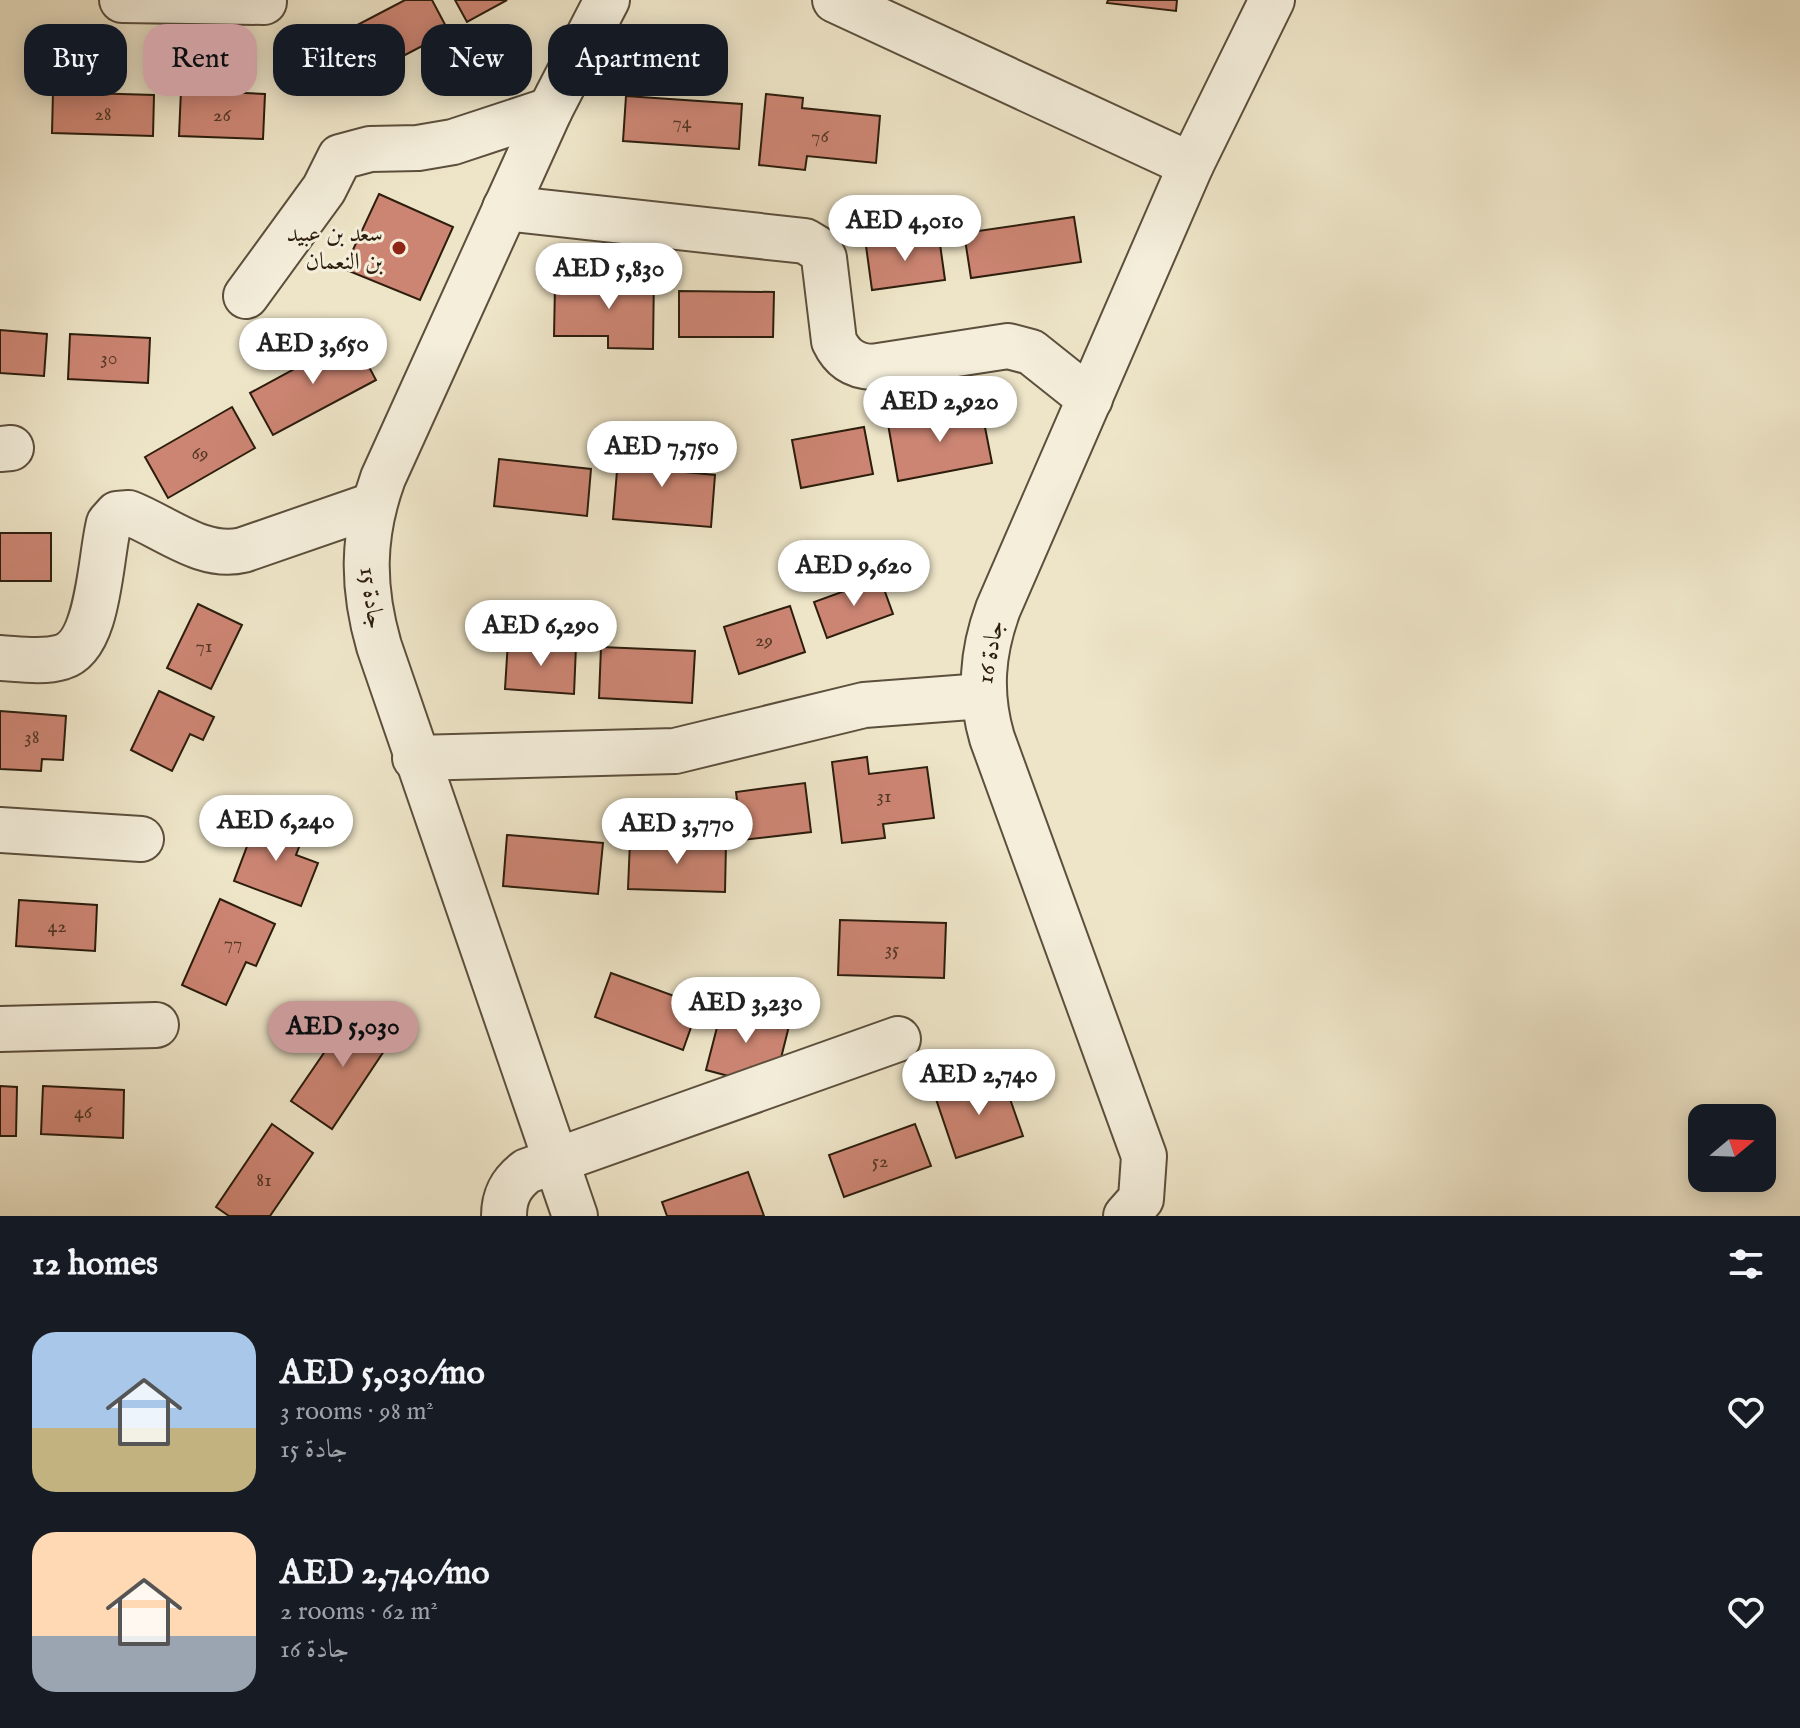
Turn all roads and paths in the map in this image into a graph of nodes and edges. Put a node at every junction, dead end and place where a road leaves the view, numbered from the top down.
1 (122, 0) edge
2 (607, 0) edge
3 (835, 0) edge
4 (1272, 0) edge
5 (264, 2) dead end
6 (550, 110) junction
7 (1191, 165) junction
8 (505, 208) junction
9 (246, 296) dead end
10 (1090, 399) junction
11 (373, 505) junction
12 (0, 658) edge
13 (983, 696) junction
14 (415, 758) junction
15 (0, 830) edge
16 (141, 839) dead end
17 (156, 1025) dead end
18 (0, 1029) edge
19 (898, 1039) dead end
20 (555, 1160) junction
21 (1134, 1208) edge
22 (504, 1216) edge
23 (575, 1216) edge

1 - 5 street
2 - 6 street, جادة 15
3 - 7 street
4 - 7 street, جادة 16
6 - 8 street, جادة 15
6 - 9 street
7 - 10 street, جادة 16
8 - 10 street
8 - 11 street, جادة 15
10 - 13 street, جادة 16
11 - 12 street
11 - 14 street, جادة 15
13 - 14 street
13 - 21 street, جادة 16
14 - 20 street, جادة 15
15 - 16 street
17 - 18 street
19 - 20 street
20 - 22 street
20 - 23 street, جادة 15

